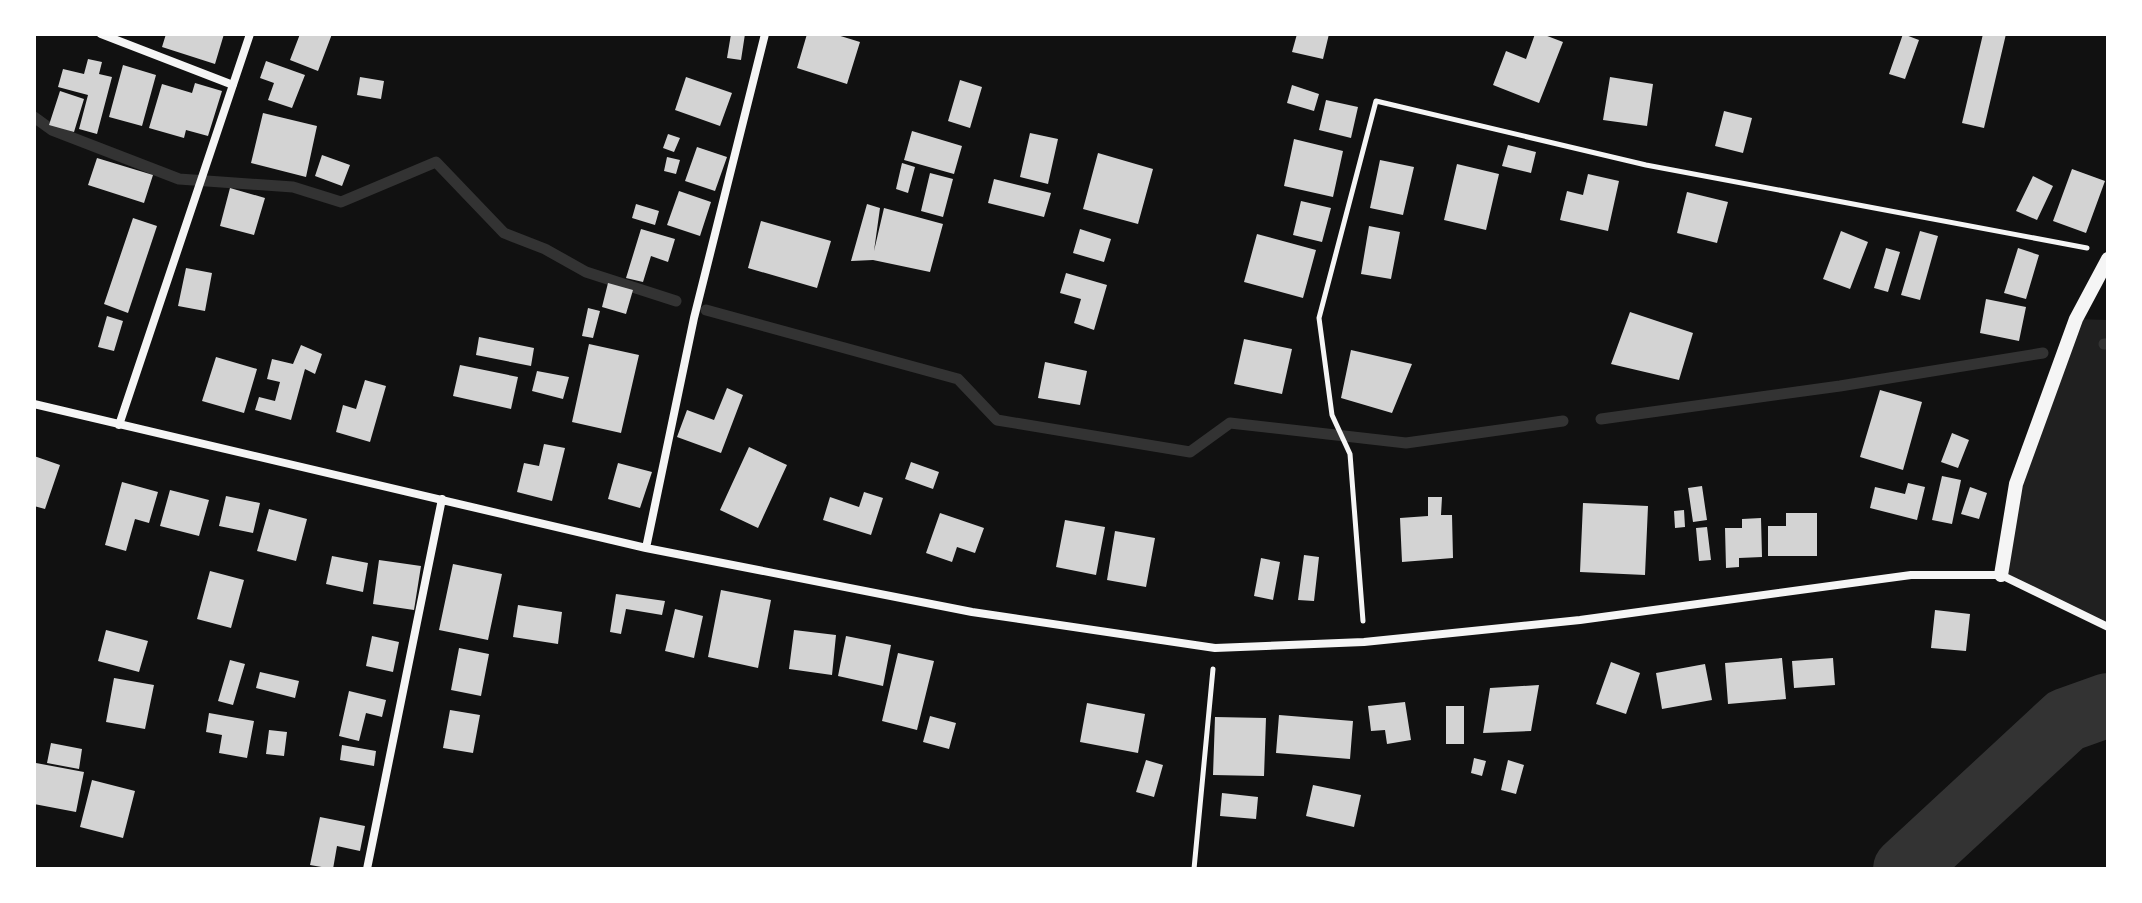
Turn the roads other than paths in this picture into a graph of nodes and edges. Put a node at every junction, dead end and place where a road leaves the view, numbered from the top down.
1 (101, 34) edge
2 (250, 34) edge
3 (765, 34) edge
4 (233, 85) junction
5 (2108, 259) edge
6 (34, 404) edge
7 (119, 425) junction
8 (442, 499) junction
9 (646, 548) junction
10 (2001, 575) junction
11 (2108, 627) edge
12 (367, 869) edge

1 - 4 street
2 - 4 street
3 - 9 street
4 - 7 street
5 - 10 street
6 - 7 street
7 - 8 street
8 - 9 street
8 - 12 street
9 - 10 street
10 - 11 street

